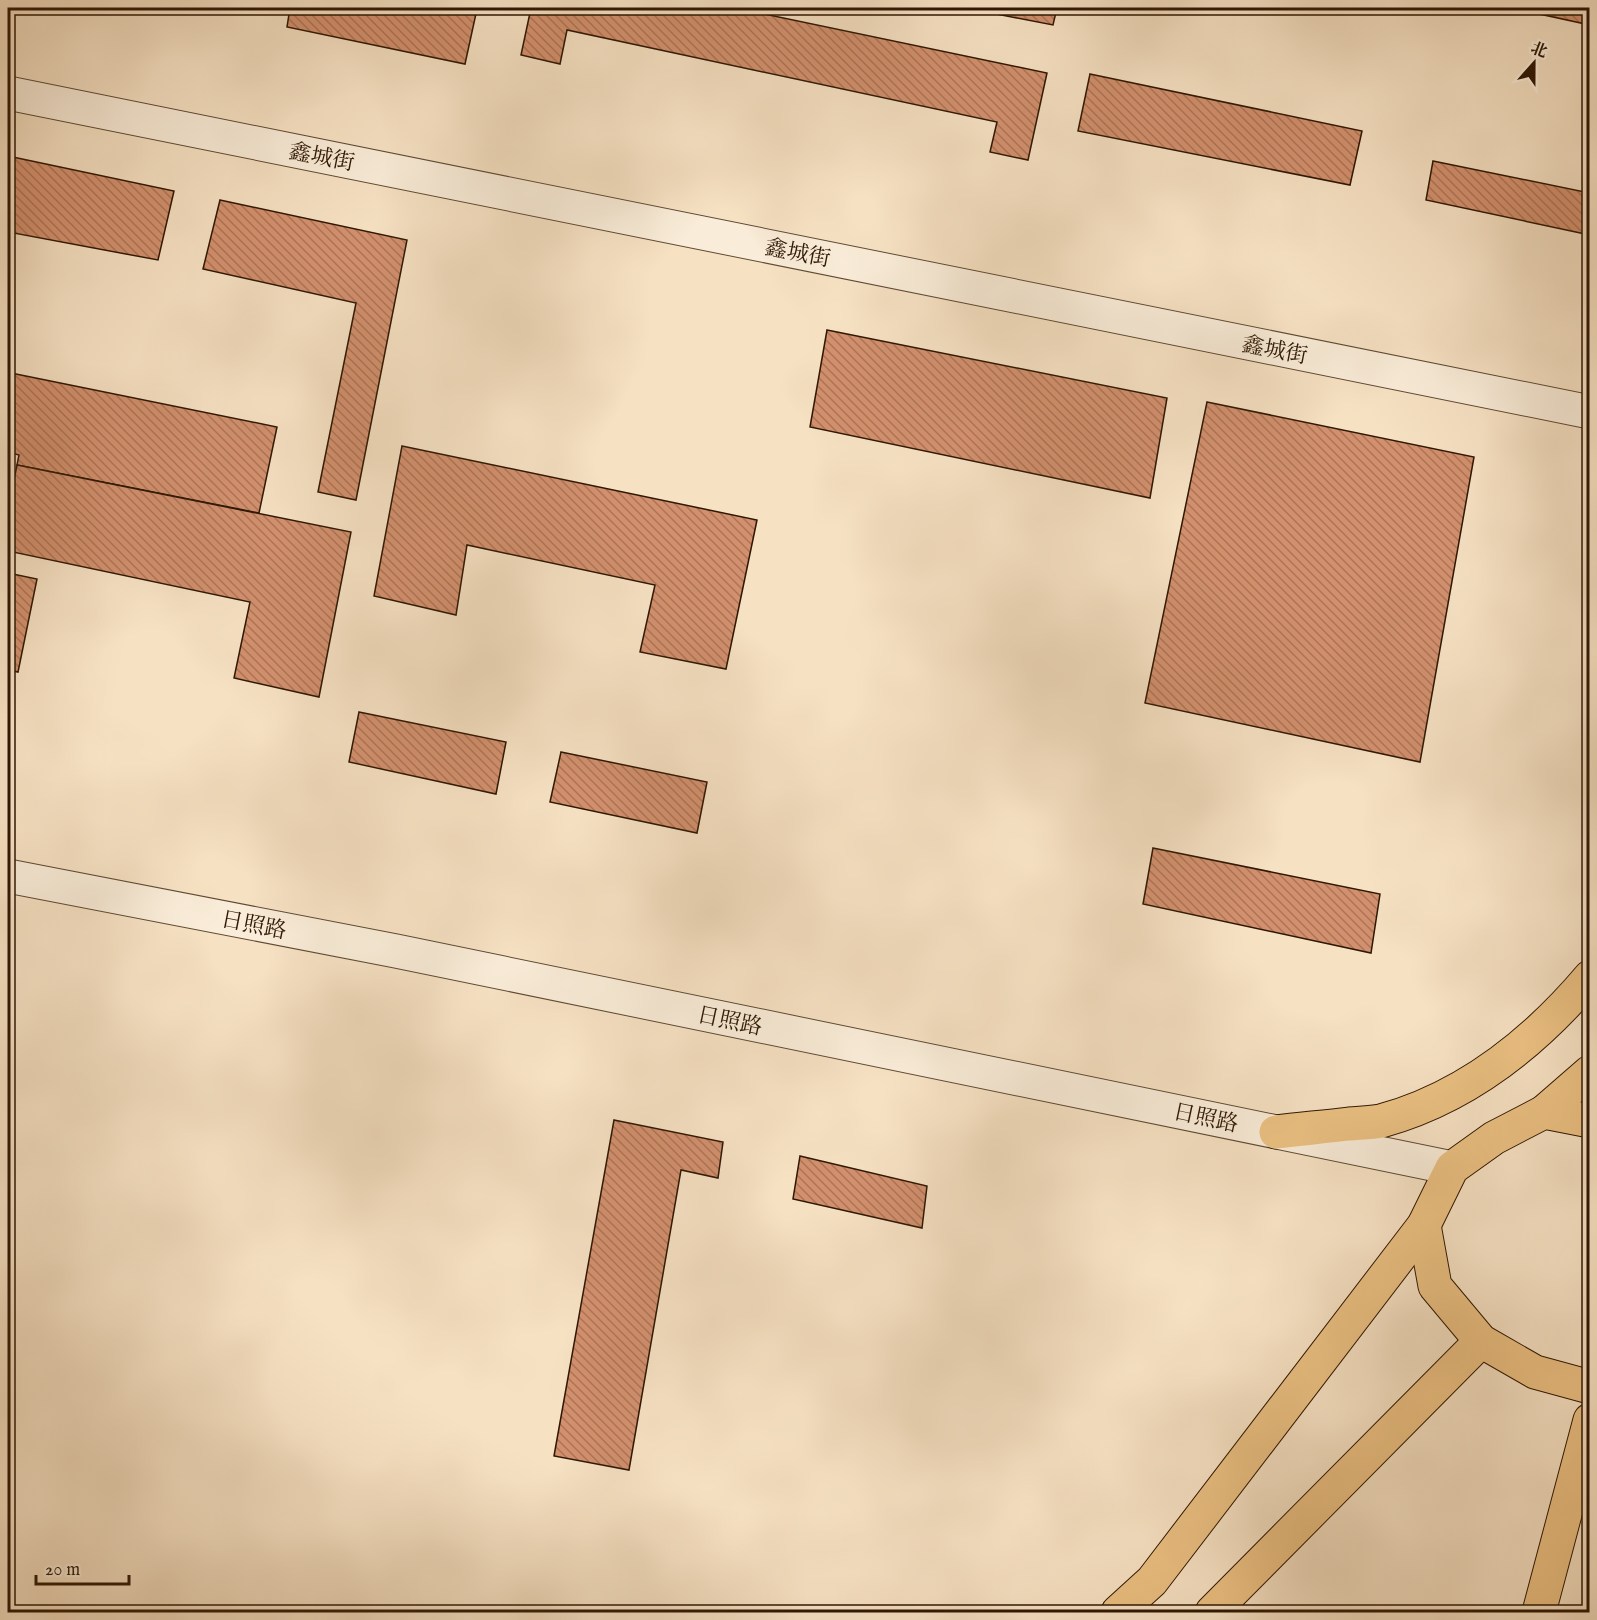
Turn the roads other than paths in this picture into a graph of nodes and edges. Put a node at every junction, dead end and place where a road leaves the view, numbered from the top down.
1 (8, 93) edge
2 (1590, 412) edge
3 (8, 876) edge
4 (1590, 976) edge
5 (1590, 1072) edge
6 (1545, 1112) junction
7 (1590, 1121) edge
8 (1276, 1132) junction
9 (1452, 1168) junction
10 (1424, 1225) junction
11 (1481, 1341) junction
12 (1590, 1387) edge
13 (1590, 1420) edge
14 (1118, 1612) edge
15 (1212, 1612) edge
16 (1539, 1612) edge

1 - 2 street, 鑫城街
3 - 8 street, 日照路
4 - 8 main road
5 - 6 main road
6 - 7 main road
6 - 9 main road
8 - 9 street, 日照路
9 - 10 main road
10 - 11 main road
10 - 14 main road
11 - 12 main road
11 - 15 main road
13 - 16 main road

